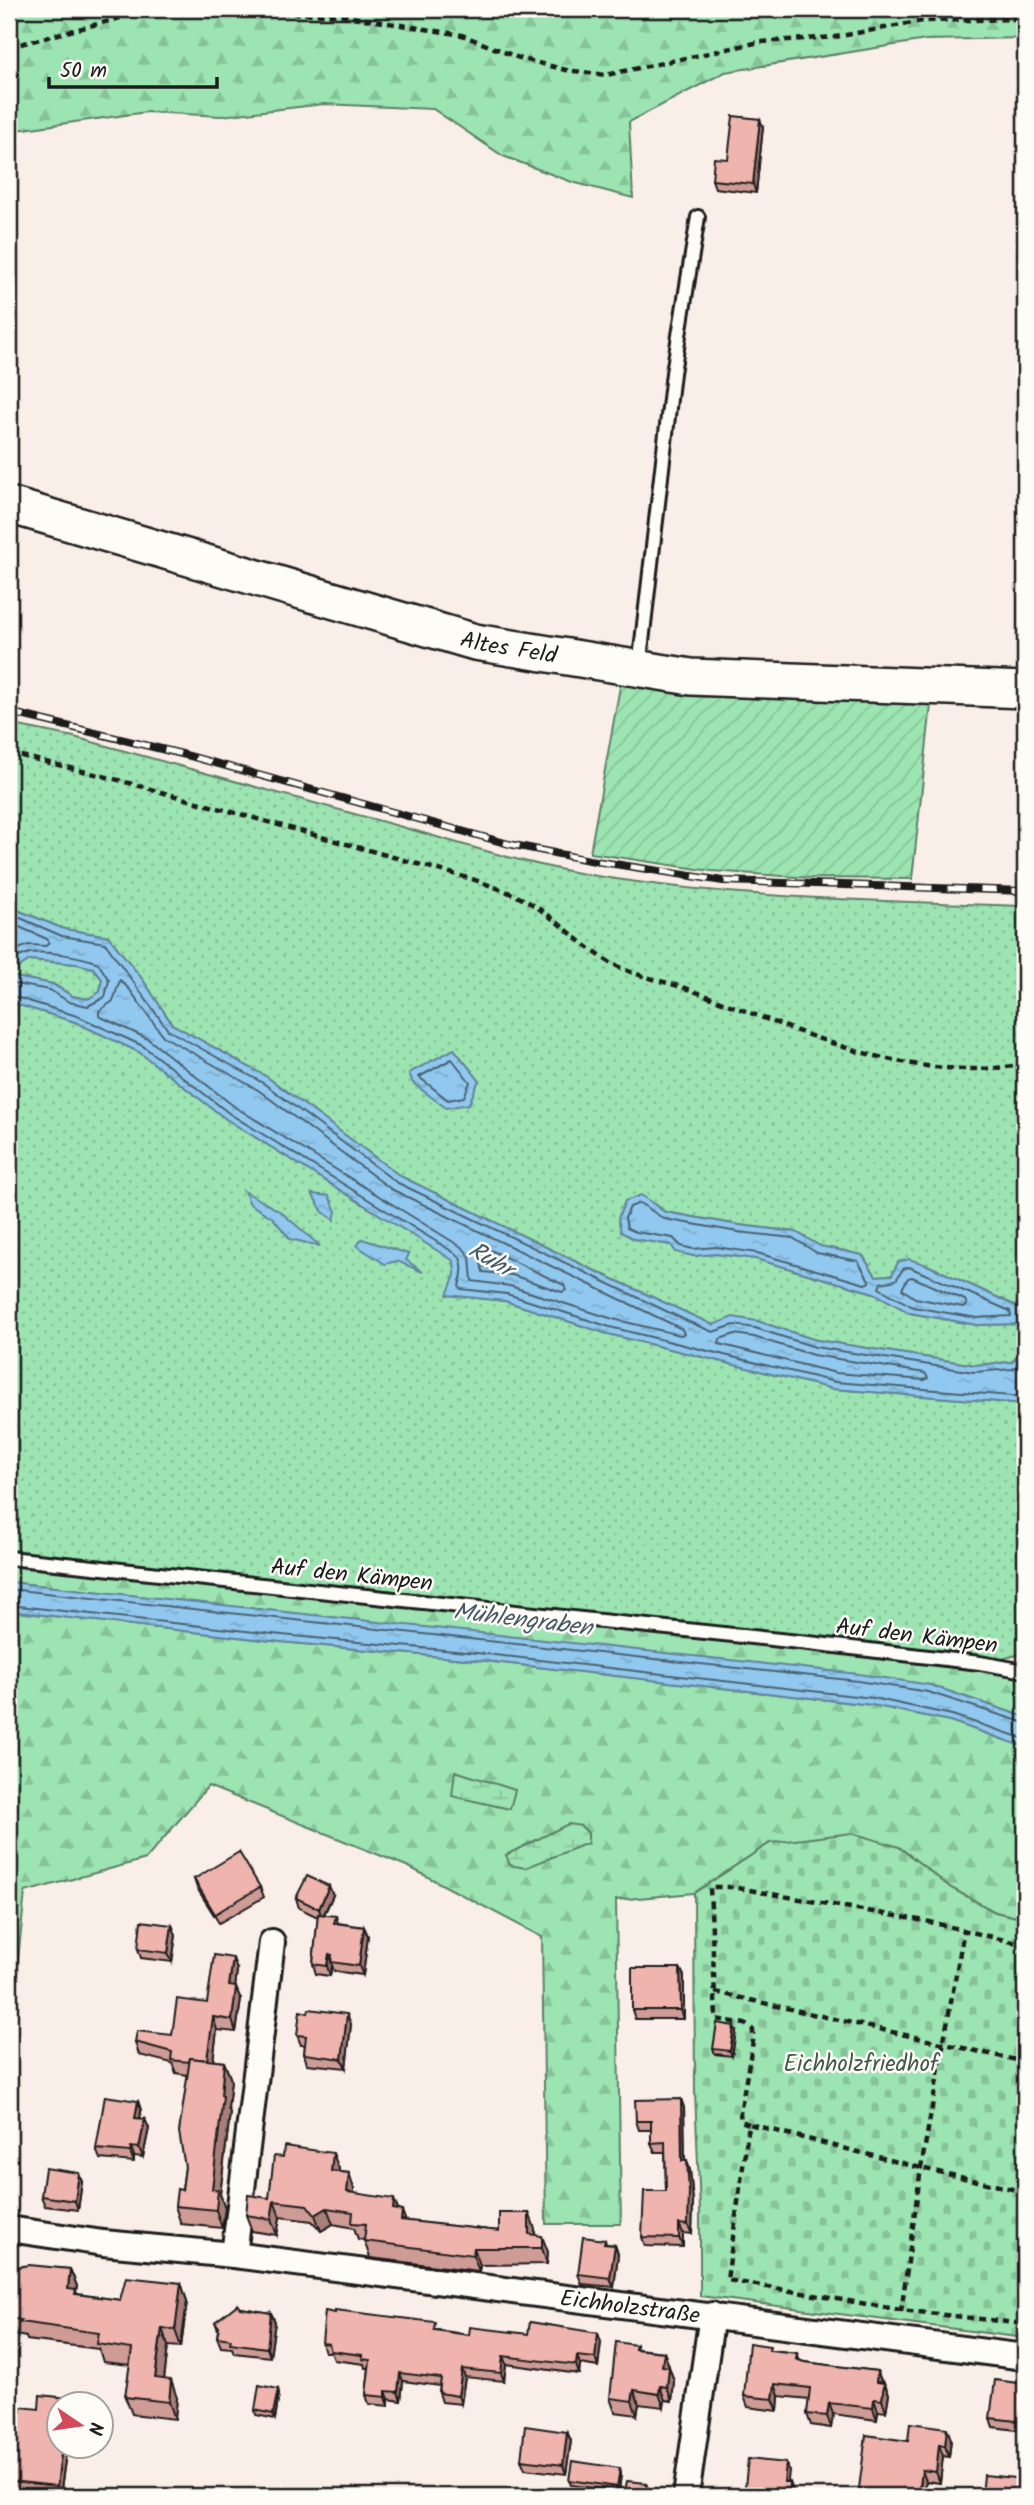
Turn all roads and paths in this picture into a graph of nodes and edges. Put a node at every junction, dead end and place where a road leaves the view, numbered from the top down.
1 (1025, 19) edge
2 (9, 47) edge
3 (698, 217) dead end
4 (9, 505) edge
5 (639, 669) junction
6 (1025, 690) edge
7 (9, 753) edge
8 (1025, 1063) edge
9 (9, 1558) edge
10 (1025, 1671) edge
11 (964, 1930) junction
12 (272, 1942) dead end
13 (1025, 1945) edge
14 (715, 1992) junction
15 (942, 2043) junction
16 (1025, 2062) edge
17 (749, 2124) junction
18 (921, 2168) junction
19 (1025, 2192) edge
20 (9, 2230) edge
21 (234, 2255) junction
22 (901, 2310) junction
23 (712, 2315) junction
24 (1025, 2324) edge
25 (897, 2341) junction
26 (1025, 2357) edge
27 (686, 2496) edge

1 - 2 path
3 - 5 lane
4 - 5 main road, Altes Feld
5 - 6 main road, Altes Feld
7 - 8 path
9 - 10 lane, Auf den Kämpen
11 - 13 path
11 - 14 path
11 - 15 path
12 - 21 street
14 - 15 path
14 - 17 path
15 - 16 path
15 - 18 path
17 - 18 path
17 - 22 path
18 - 19 path
18 - 22 path
20 - 21 street, Eichholzstraße
21 - 23 street, Eichholzstraße
22 - 24 path
22 - 25 path
23 - 25 street, Eichholzstraße
23 - 27 street
25 - 26 street, Eichholzstraße

